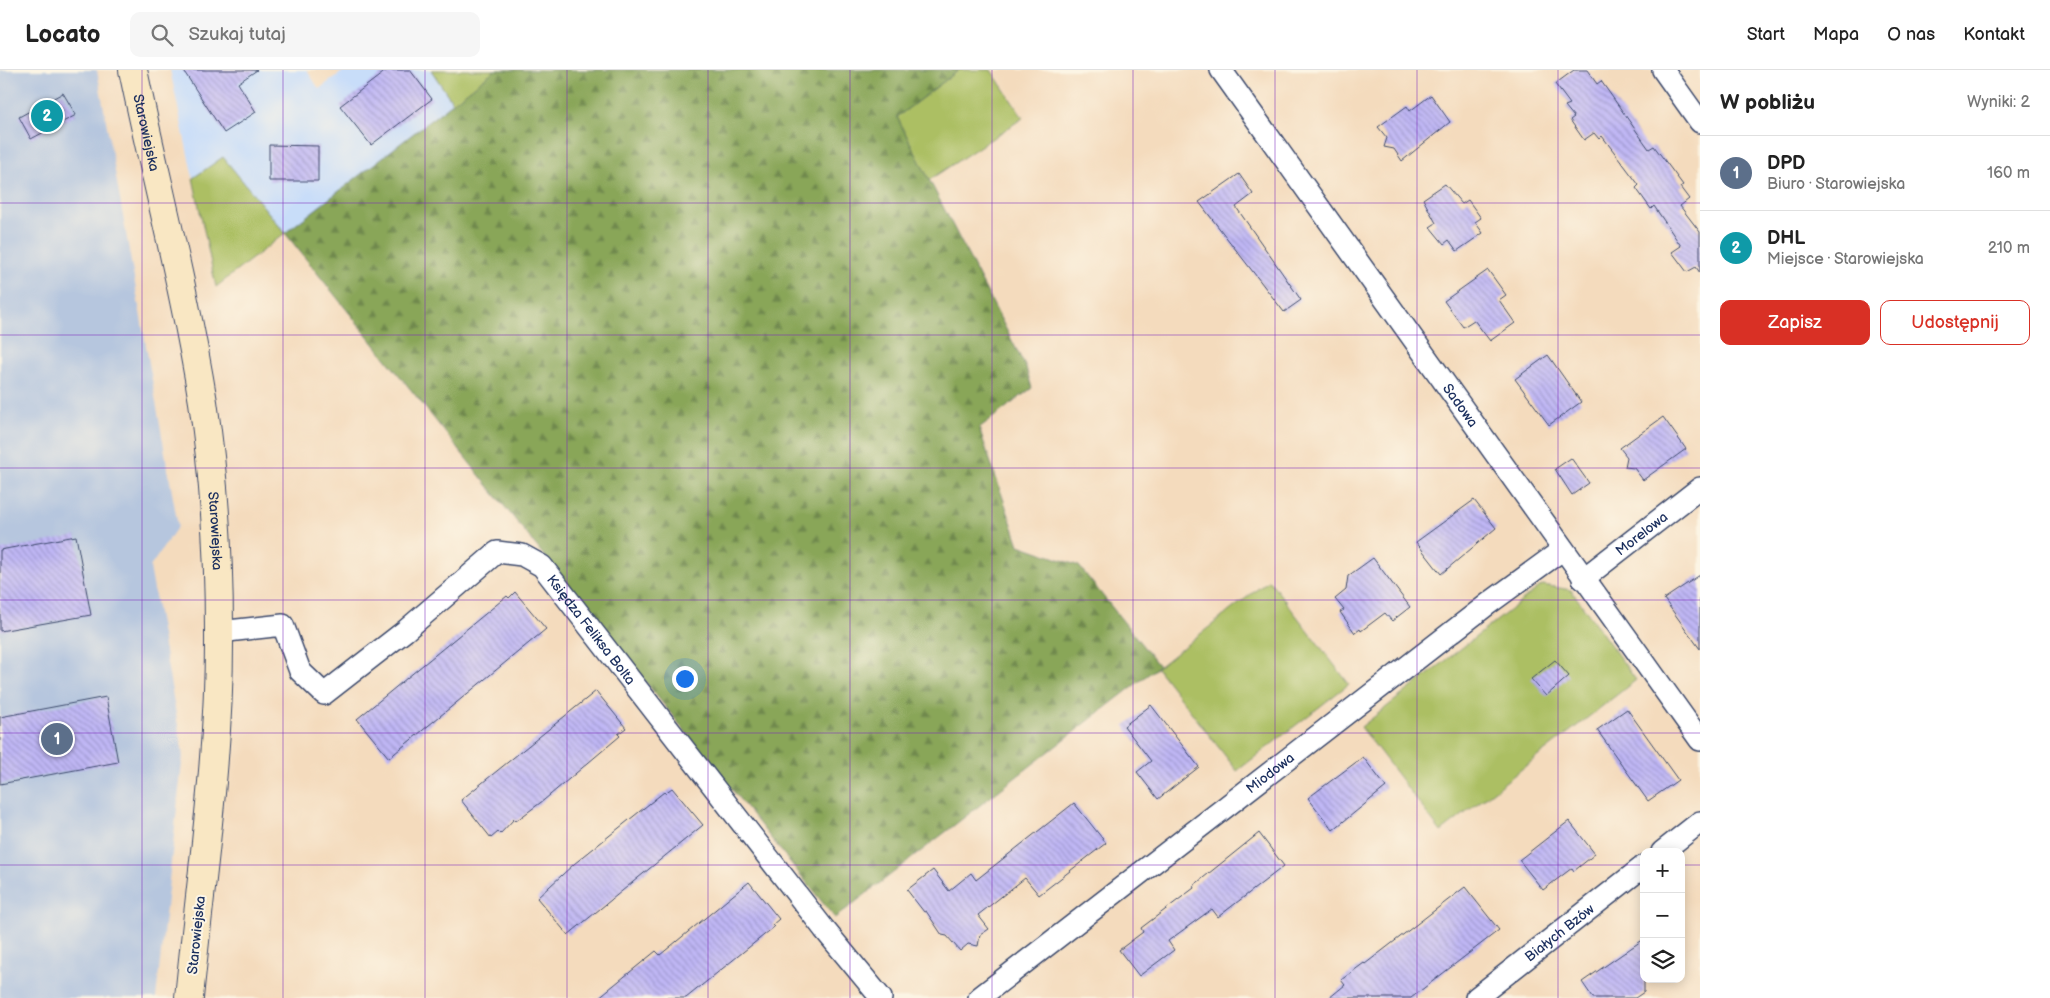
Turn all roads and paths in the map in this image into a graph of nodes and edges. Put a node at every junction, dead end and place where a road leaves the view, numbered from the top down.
1 (133, 70) edge
2 (1221, 70) edge
3 (1663, 70) edge
4 (1700, 122) edge
5 (1700, 488) edge
6 (1562, 550) junction
7 (1583, 579) junction
8 (220, 632) junction
9 (1700, 740) edge
10 (1700, 822) edge
11 (1667, 848) edge
12 (1640, 869) edge
13 (189, 998) edge
14 (881, 998) edge
15 (979, 998) edge
16 (1476, 998) edge

1 - 8 street, Starowiejska
2 - 6 street, Sadowa
3 - 4 street
5 - 7 street, Morelowa
6 - 7 street, Sadowa
6 - 15 street, Miodowa
7 - 9 street, Sadowa
8 - 13 street, Starowiejska
8 - 14 street, Księdza Feliksa Bolta
10 - 11 street
12 - 16 street, Białych Bzów

